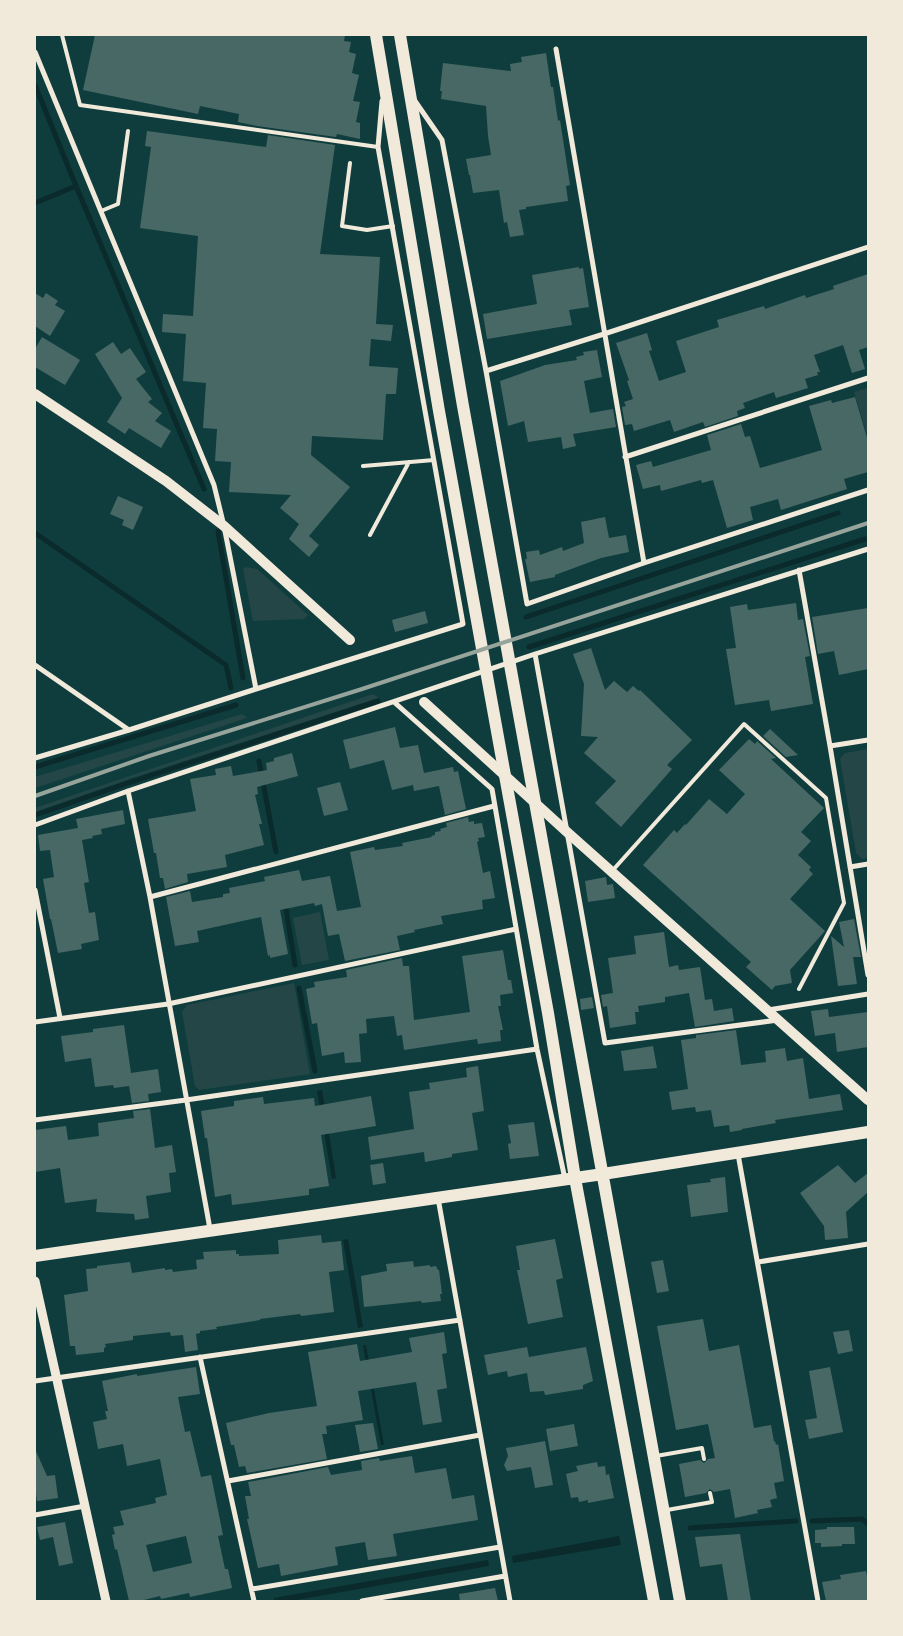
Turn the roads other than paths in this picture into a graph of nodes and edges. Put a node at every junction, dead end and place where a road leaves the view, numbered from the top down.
1 (62, 35) edge
2 (376, 35) edge
3 (400, 35) edge
4 (556, 49) dead end
5 (35, 52) edge
6 (384, 78) junction
7 (410, 94) junction
8 (128, 131) dead end
9 (378, 147) junction
10 (350, 163) dead end
11 (101, 211) junction
12 (393, 226) junction
13 (868, 247) edge
14 (604, 334) junction
15 (486, 371) junction
16 (868, 378) edge
17 (35, 394) edge
18 (625, 457) junction
19 (434, 460) junction
20 (409, 462) junction
21 (363, 466) dead end
22 (868, 490) edge
23 (224, 526) junction
24 (370, 535) dead end
25 (868, 549) edge
26 (644, 563) junction
27 (799, 570) junction
28 (350, 640) dead end
29 (535, 654) junction
30 (35, 666) edge
31 (256, 688) junction
32 (394, 702) junction
33 (424, 702) dead end
34 (129, 730) junction
35 (868, 740) edge
36 (830, 746) junction
37 (35, 758) edge
38 (128, 791) junction
39 (494, 806) junction
40 (35, 825) edge
41 (566, 832) junction
42 (868, 864) edge
43 (850, 867) junction
44 (611, 872) junction
45 (35, 890) edge
46 (150, 897) junction
47 (516, 929) junction
48 (868, 975) edge
49 (798, 989) dead end
50 (868, 994) edge
51 (168, 1004) junction
52 (768, 1010) junction
53 (60, 1018) junction
54 (779, 1020) junction
55 (35, 1022) edge
56 (537, 1049) junction
57 (186, 1100) junction
58 (868, 1100) edge
59 (35, 1120) edge
60 (868, 1132) edge
61 (738, 1153) junction
62 (603, 1174) junction
63 (571, 1178) junction
64 (438, 1197) junction
65 (210, 1229) junction
66 (868, 1244) edge
67 (35, 1256) edge
68 (758, 1262) junction
69 (35, 1281) edge
70 (460, 1320) junction
71 (200, 1357) junction
72 (56, 1378) junction
73 (35, 1382) edge
74 (480, 1435) junction
75 (654, 1456) junction
76 (704, 1460) dead end
77 (228, 1481) junction
78 (710, 1493) dead end
79 (85, 1506) junction
80 (664, 1511) junction
81 (35, 1515) edge
82 (500, 1547) junction
83 (505, 1576) junction
84 (252, 1589) junction
85 (106, 1601) edge
86 (254, 1601) edge
87 (362, 1601) edge
88 (510, 1601) edge
89 (654, 1601) edge
90 (680, 1601) edge
91 (818, 1601) edge

1 - 9 lane
2 - 6 main road
3 - 7 main road
4 - 14 street
5 - 11 street
6 - 9 street
6 - 63 main road
7 - 15 street
7 - 62 main road
8 - 11 lane
9 - 12 street
10 - 12 lane
11 - 23 street
12 - 19 street
13 - 14 street
14 - 15 street
14 - 18 street
15 - 26 street
16 - 18 street
17 - 23 main road
18 - 26 street
19 - 20 lane
19 - 31 street
20 - 21 lane
20 - 24 lane
22 - 26 street
23 - 28 main road
23 - 31 street
25 - 27 street
27 - 29 street
27 - 36 street
29 - 32 street
29 - 41 street
30 - 34 street
31 - 34 street
32 - 38 street
32 - 39 street
33 - 41 main road
34 - 37 street
35 - 36 street
36 - 43 street
38 - 40 street
38 - 46 street
39 - 46 street
39 - 47 street
41 - 44 main road
41 - 54 street
42 - 43 street
43 - 48 street
44 - 49 lane
44 - 52 main road
45 - 53 street
46 - 51 street
47 - 51 street
47 - 56 street
50 - 52 street
51 - 53 street
51 - 57 street
52 - 54 main road
53 - 55 street
54 - 58 main road
56 - 57 street
56 - 63 street
57 - 59 street
57 - 65 street
60 - 61 main road
61 - 62 main road
61 - 68 street
62 - 63 main road
62 - 75 main road
63 - 64 main road
63 - 89 main road
64 - 65 main road
64 - 70 street
65 - 67 main road
66 - 68 street
68 - 91 street
69 - 72 street
70 - 71 street
70 - 74 street
71 - 72 street
71 - 77 street
72 - 73 street
72 - 79 street
74 - 77 street
74 - 82 street
75 - 76 lane
75 - 80 main road
77 - 84 street
78 - 80 lane
79 - 81 street
79 - 85 street
80 - 90 main road
82 - 83 street
82 - 84 street
83 - 87 street
83 - 88 street
84 - 86 street

